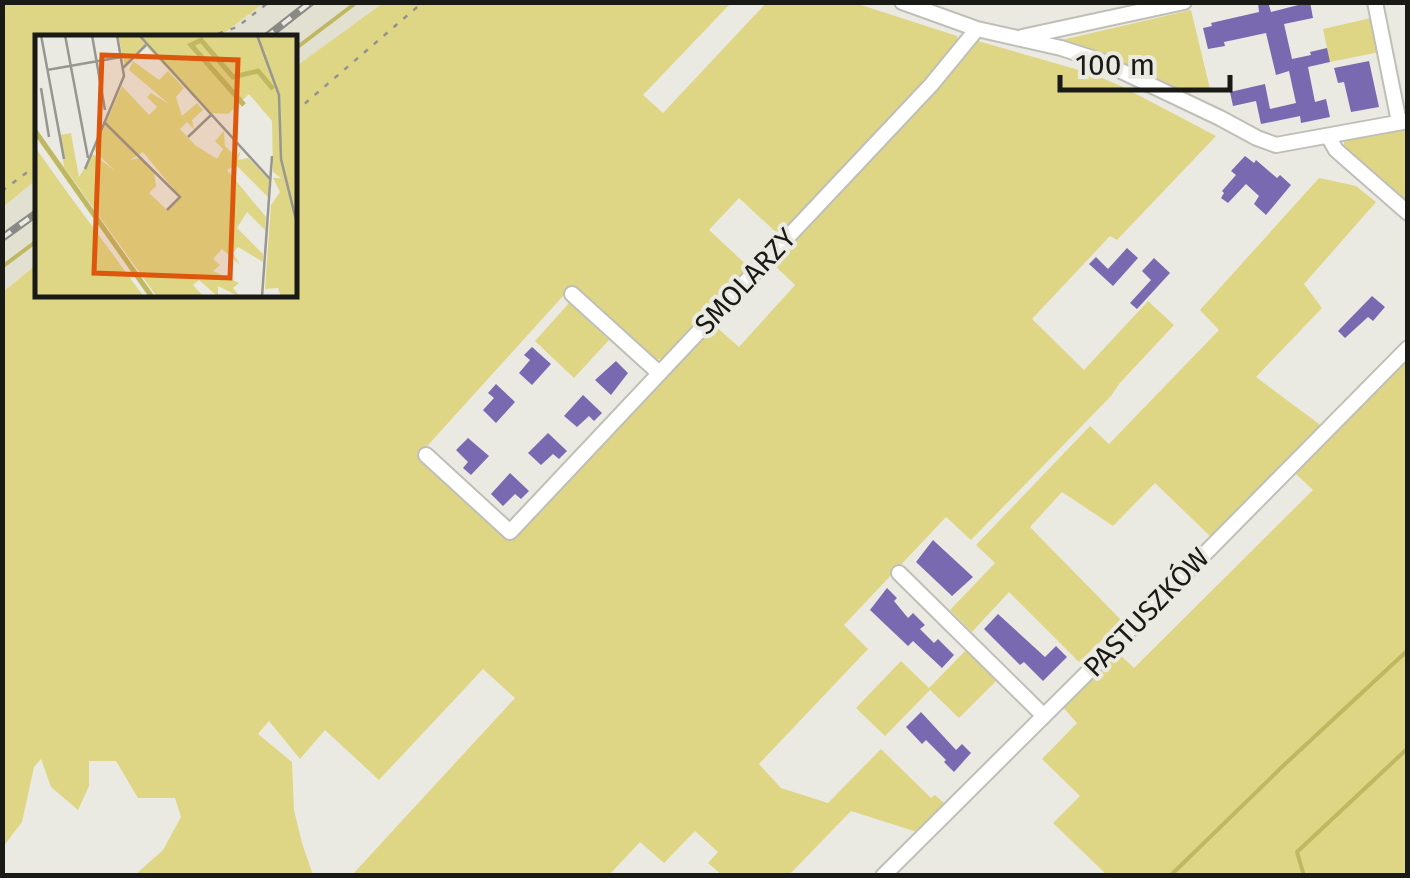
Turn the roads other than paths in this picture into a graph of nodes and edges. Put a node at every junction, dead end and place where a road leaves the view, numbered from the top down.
1 (902, 2) edge
2 (1184, 2) edge
3 (1374, 2) edge
4 (977, 28) junction
5 (1016, 39) junction
6 (1403, 122) edge
7 (1328, 136) junction
8 (1408, 213) edge
9 (572, 294) dead end
10 (1408, 348) edge
11 (659, 373) junction
12 (426, 455) dead end
13 (899, 573) dead end
14 (1044, 716) junction
15 (883, 876) edge

1 - 4 street
2 - 5 street
3 - 6 street
4 - 5 street
4 - 11 street, SMOLARZY
5 - 7 street
6 - 7 street
7 - 8 street
9 - 11 street
10 - 14 street, PASTUSZKÓW
11 - 12 street, SMOLARZY
13 - 14 street
14 - 15 street, PASTUSZKÓW

